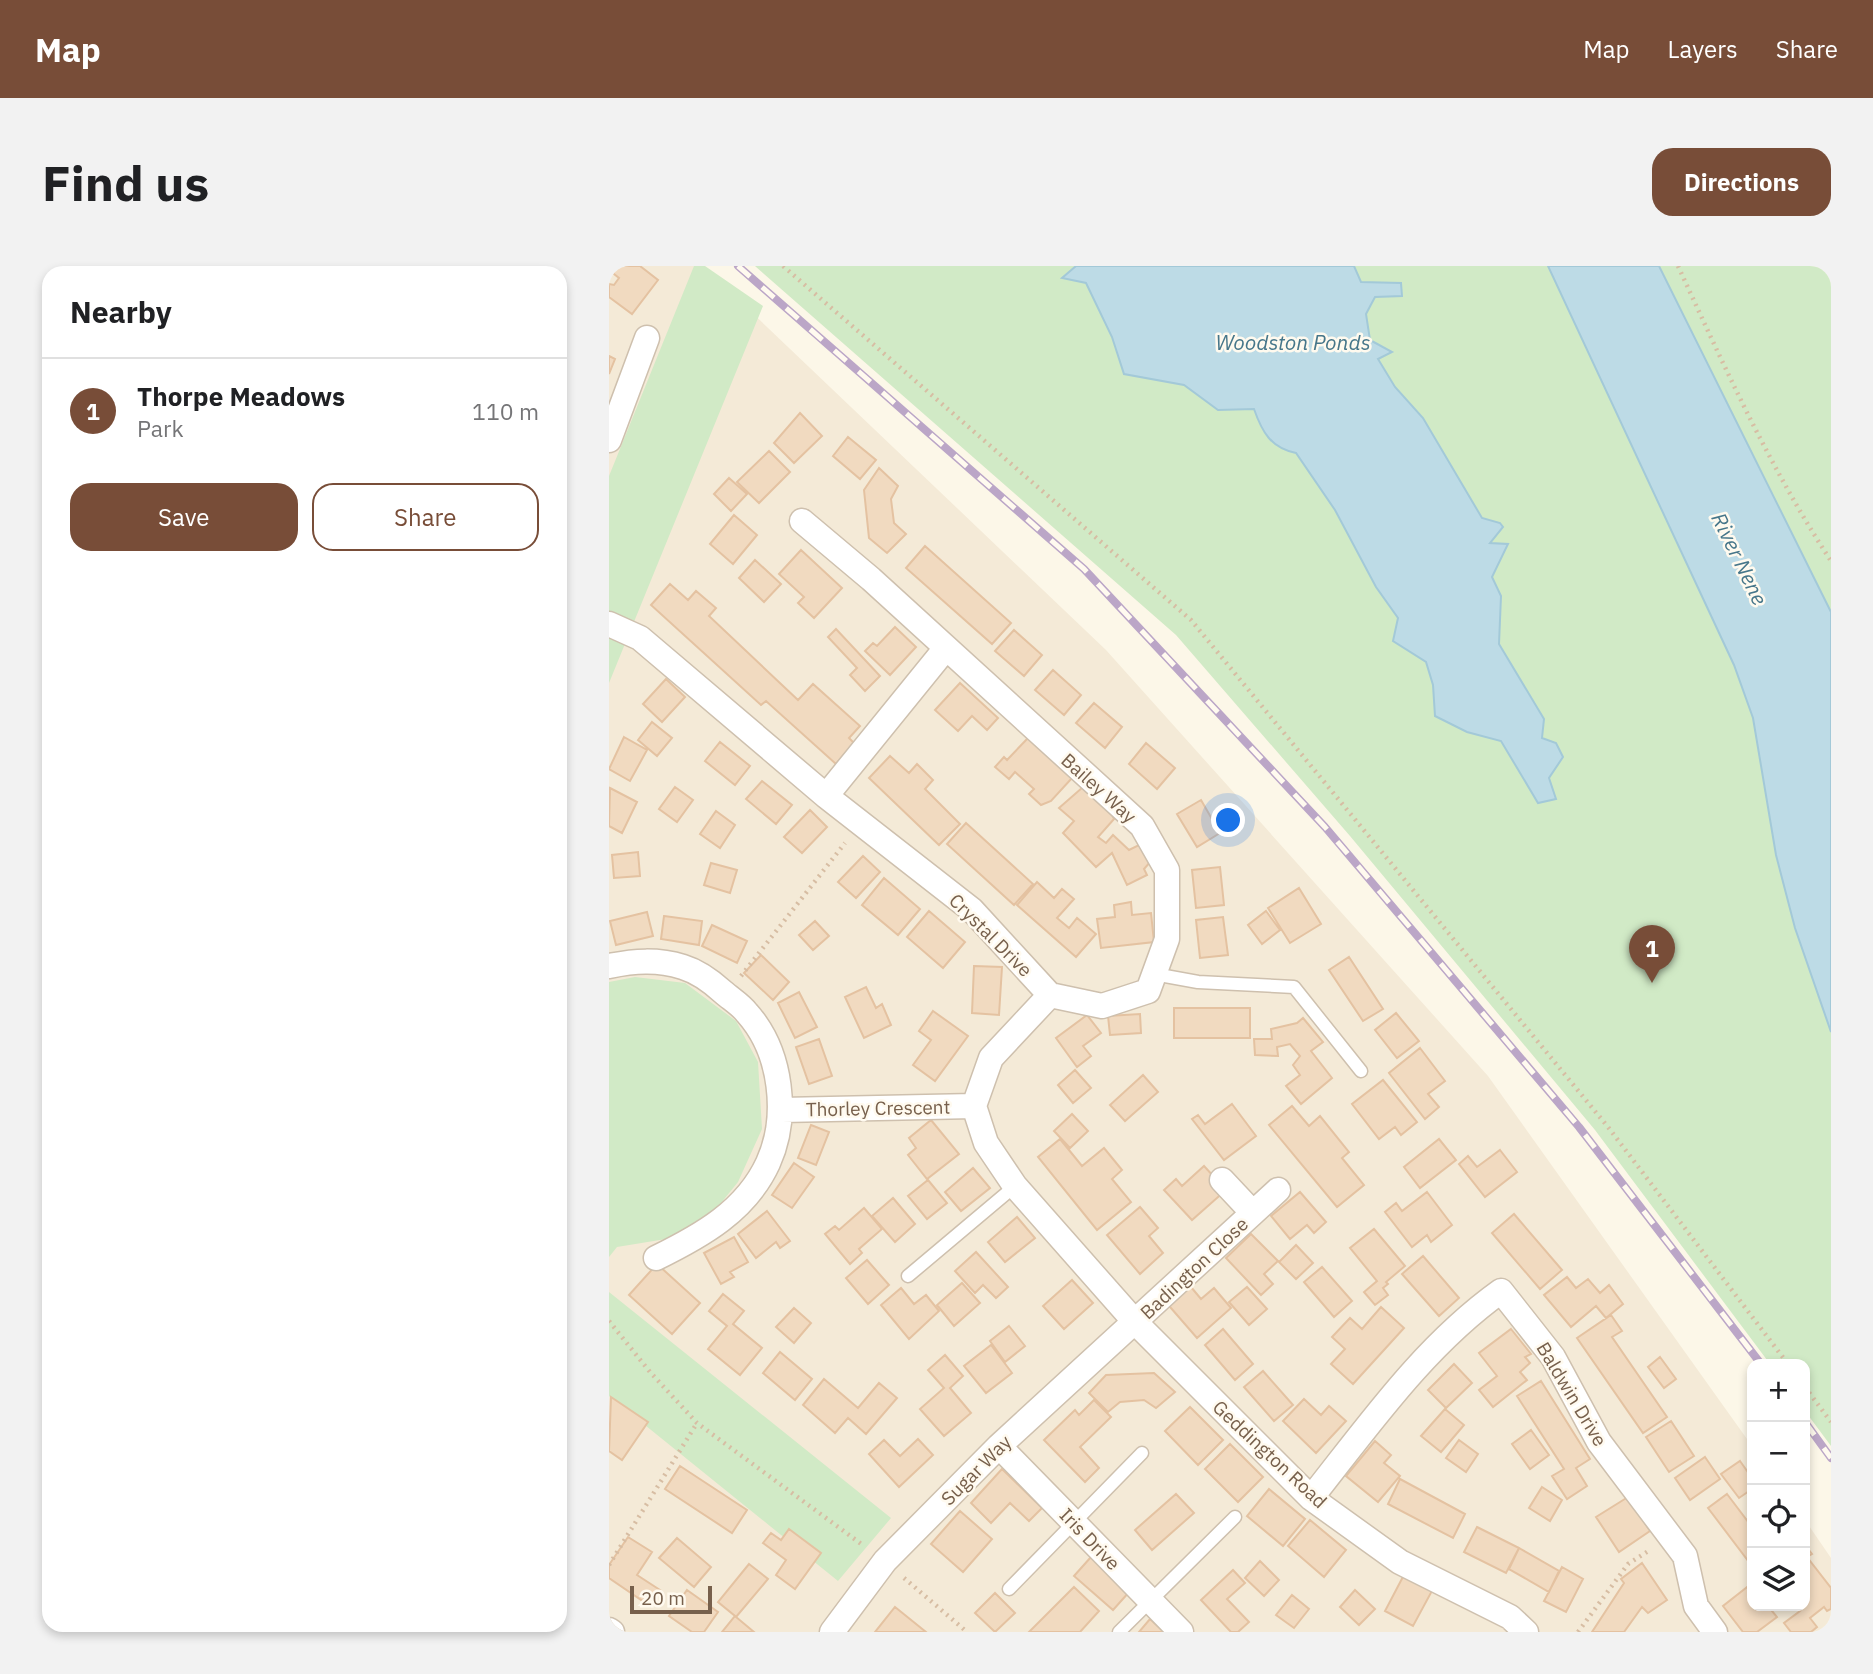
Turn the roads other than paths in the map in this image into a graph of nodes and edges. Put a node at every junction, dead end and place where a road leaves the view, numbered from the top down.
1 (647, 338) dead end
2 (609, 440) edge
3 (802, 521) dead end
4 (609, 624) edge
5 (946, 648) junction
6 (827, 796) junction
7 (609, 966) edge
8 (1154, 974) junction
9 (1050, 995) junction
10 (1361, 1071) dead end
11 (974, 1106) junction
12 (782, 1110) junction
13 (1223, 1180) dead end
14 (1015, 1186) junction
15 (1278, 1190) dead end
16 (1252, 1213) junction
17 (656, 1258) dead end
18 (908, 1276) dead end
19 (1136, 1322) junction
20 (999, 1446) junction
21 (1142, 1453) dead end
22 (1311, 1498) junction
23 (1235, 1517) dead end
24 (1072, 1521) junction
25 (1009, 1589) dead end
26 (1150, 1602) junction
27 (832, 1632) edge
28 (1119, 1632) edge
29 (1181, 1632) edge
30 (1526, 1632) edge
31 (1714, 1632) edge

1 - 2 street
3 - 5 street, Bailey Way
4 - 6 street, Crystal Drive
5 - 6 street
5 - 8 street, Bailey Way
6 - 9 street, Crystal Drive
7 - 12 street, Thorley Crescent
8 - 9 street, Bailey Way
8 - 10 lane
9 - 11 street
11 - 12 street, Thorley Crescent
11 - 14 street
12 - 17 street, Thorley Crescent
13 - 16 street, Badington Close
14 - 18 lane
14 - 19 street
15 - 16 street, Badington Close
16 - 19 street, Badington Close
19 - 20 street, Sugar Way
19 - 22 street, Geddington Road
20 - 24 street, Iris Drive
20 - 27 street, Sugar Way
21 - 24 lane
22 - 30 street, Geddington Road
22 - 31 street, Baldwin Drive
23 - 26 lane
24 - 25 lane
24 - 26 street, Iris Drive
26 - 28 lane
26 - 29 street, Iris Drive

